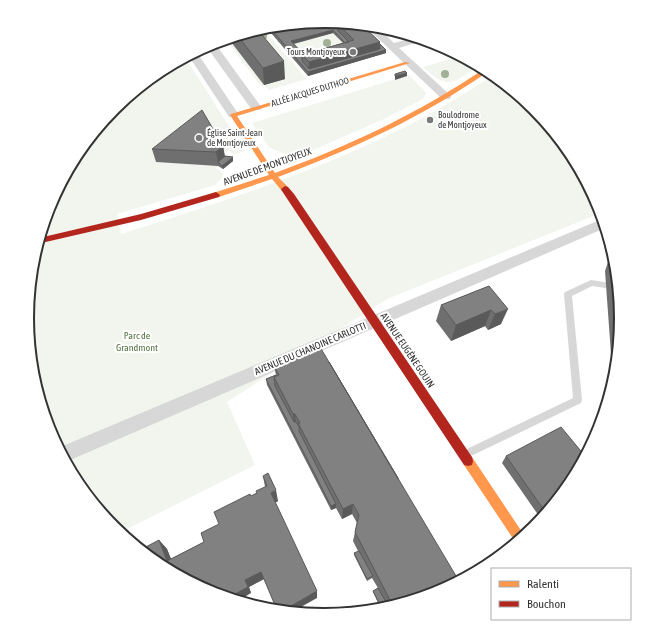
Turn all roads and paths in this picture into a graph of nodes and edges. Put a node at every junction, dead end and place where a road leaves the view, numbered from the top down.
1 (377, 33) edge
2 (412, 42) edge
3 (392, 47) junction
4 (214, 50) edge
5 (195, 58) edge
6 (407, 63) junction
7 (480, 74) edge
8 (446, 97) junction
9 (256, 108) junction
10 (233, 115) junction
11 (274, 177) junction
12 (598, 225) edge
13 (44, 240) edge
14 (612, 286) edge
15 (375, 320) junction
16 (470, 452) dead end
17 (67, 453) edge
18 (517, 534) edge

1 - 3 street
2 - 3 street
3 - 6 street
4 - 9 street
5 - 10 street
6 - 8 street
6 - 9 street, ALLÉE JACQUES DUTHOO
7 - 8 street, AVENUE DE MONTJOYEUX
8 - 11 street, AVENUE DE MONTJOYEUX
9 - 10 street, ALLÉE JACQUES DUTHOO
10 - 11 street
11 - 13 street, AVENUE DE MONTJOYEUX
11 - 15 street, AVENUE EUGÈNE GOUIN
12 - 15 street, AVENUE DU CHANOINE CARLOTTI
14 - 16 lane
15 - 17 street, AVENUE DU CHANOINE CARLOTTI
15 - 18 street, AVENUE EUGÈNE GOUIN

